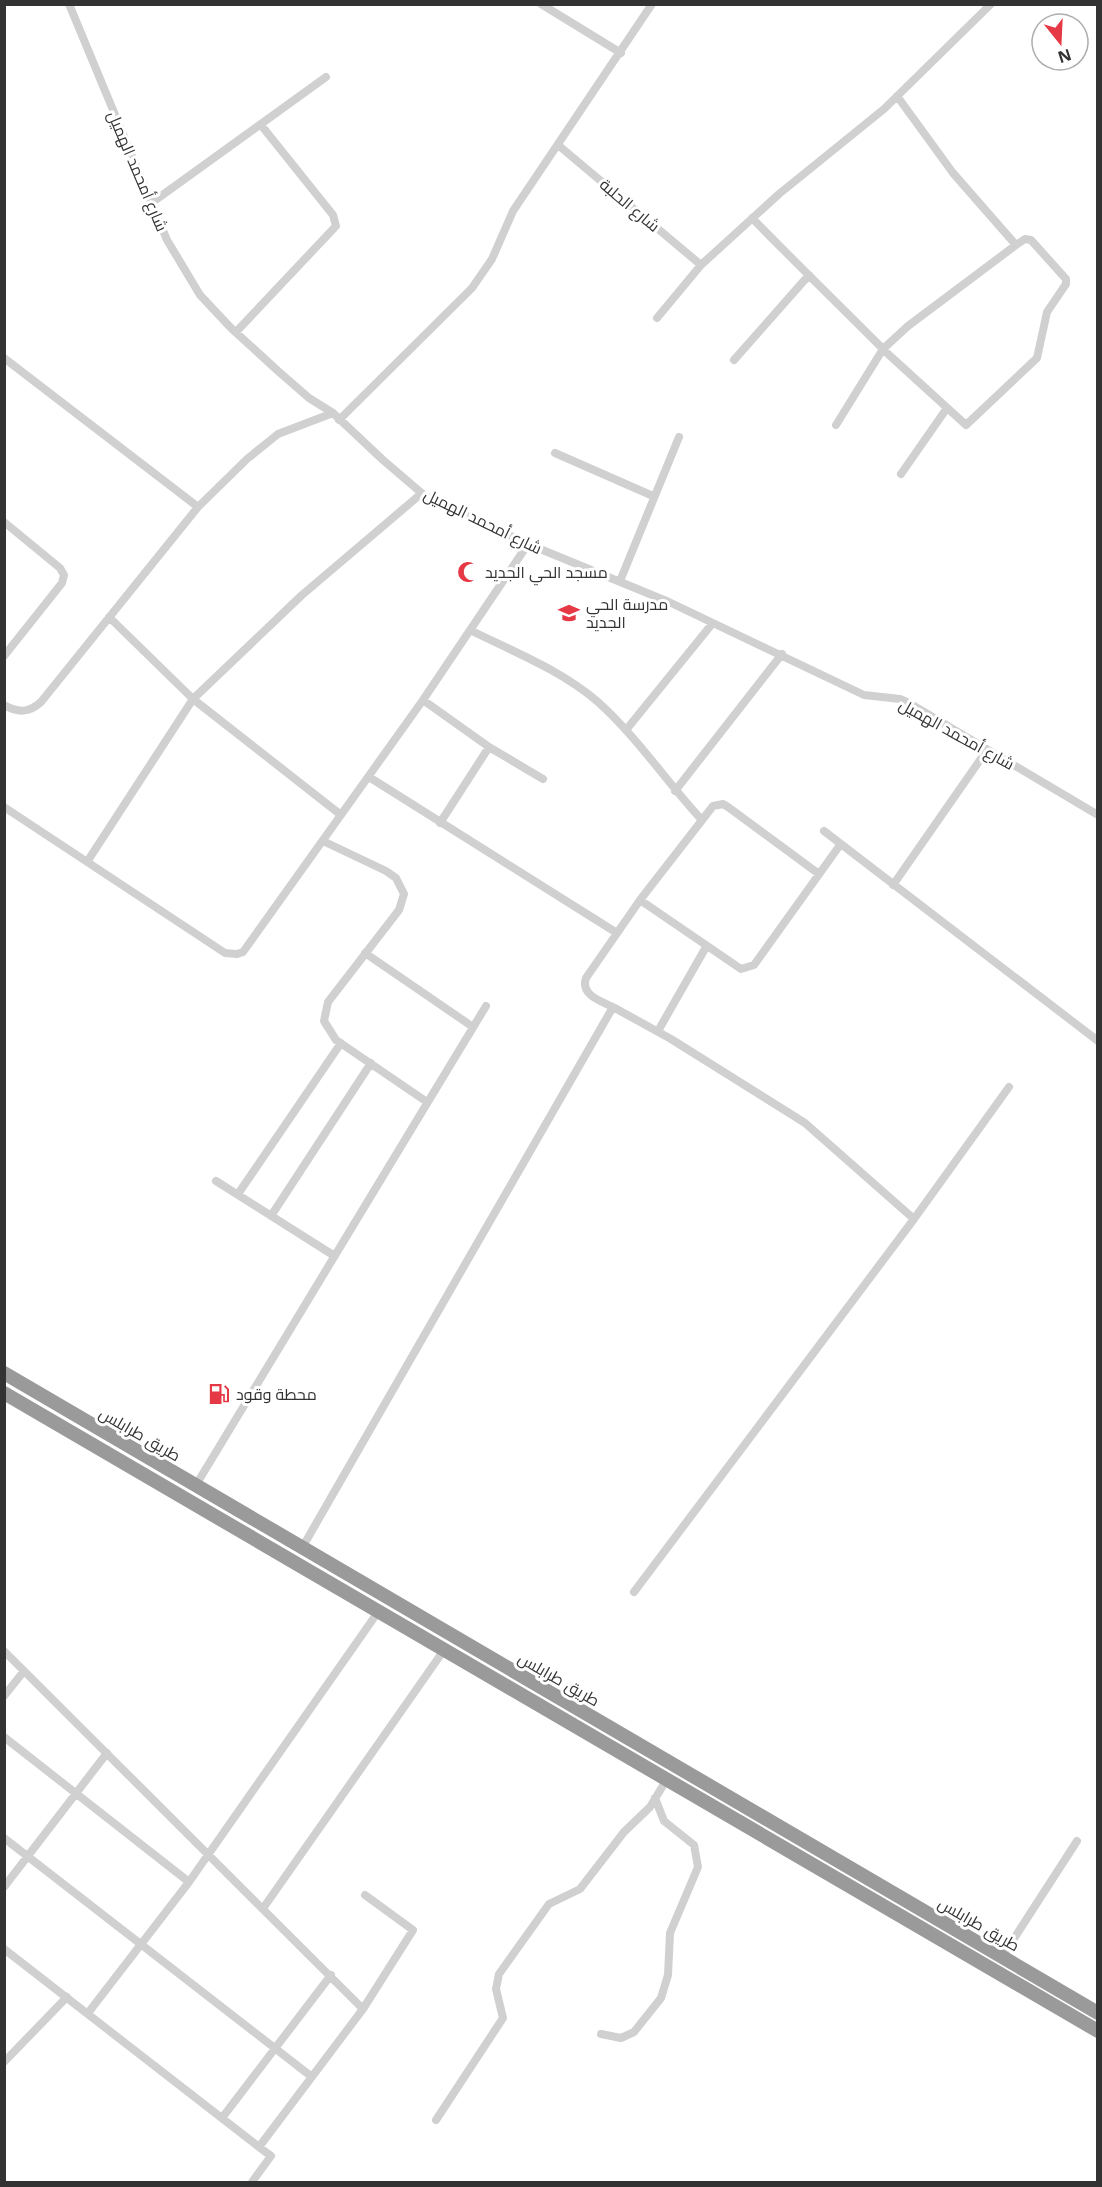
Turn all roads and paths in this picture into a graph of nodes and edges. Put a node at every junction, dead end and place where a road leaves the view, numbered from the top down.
1 (69, 4) edge
2 (540, 4) edge
3 (652, 4) edge
4 (991, 4) edge
5 (621, 53) junction
6 (326, 76) dead end
7 (897, 96) junction
8 (261, 124) junction
9 (558, 145) junction
10 (150, 204) junction
11 (752, 218) junction
12 (1016, 245) junction
13 (701, 265) junction
14 (809, 275) junction
15 (657, 318) dead end
16 (236, 332) junction
17 (883, 349) junction
18 (4, 358) edge
19 (734, 360) dead end
20 (947, 408) junction
21 (333, 413) junction
22 (339, 420) junction
23 (836, 425) dead end
24 (679, 437) dead end
25 (555, 453) dead end
26 (901, 474) dead end
27 (422, 493) junction
28 (653, 496) junction
29 (198, 507) junction
30 (4, 522) edge
31 (528, 544) junction
32 (620, 581) junction
33 (109, 617) junction
34 (712, 624) junction
35 (470, 630) junction
36 (782, 654) junction
37 (4, 656) edge
38 (194, 699) junction
39 (423, 700) junction
40 (4, 705) edge
41 (626, 730) junction
42 (489, 747) junction
43 (987, 750) junction
44 (369, 777) junction
45 (543, 779) dead end
46 (675, 791) junction
47 (4, 807) edge
48 (341, 815) junction
49 (1098, 815) edge
50 (702, 819) junction
51 (440, 823) junction
52 (824, 831) dead end
53 (323, 841) junction
54 (840, 844) junction
55 (87, 862) junction
56 (819, 874) junction
57 (892, 885) junction
58 (640, 900) junction
59 (617, 933) junction
60 (706, 947) junction
61 (365, 953) junction
62 (486, 1006) dead end
63 (613, 1007) junction
64 (473, 1027) junction
65 (658, 1031) junction
66 (1098, 1041) edge
67 (341, 1043) junction
68 (371, 1064) junction
69 (1009, 1087) dead end
70 (427, 1102) junction
71 (216, 1181) dead end
72 (238, 1194) junction
73 (272, 1216) junction
74 (914, 1219) junction
75 (333, 1255) junction
76 (4, 1373) edge
77 (4, 1393) edge
78 (196, 1485) junction
79 (302, 1548) junction
80 (634, 1592) dead end
81 (378, 1612) junction
82 (444, 1650) junction
83 (4, 1651) edge
84 (24, 1671) junction
85 (4, 1696) edge
86 (4, 1737) edge
87 (107, 1753) junction
88 (667, 1779) junction
89 (76, 1793) junction
90 (656, 1798) junction
91 (4, 1838) edge
92 (1077, 1841) dead end
93 (209, 1854) junction
94 (28, 1856) junction
95 (189, 1882) junction
96 (4, 1887) edge
97 (366, 1895) dead end
98 (264, 1907) junction
99 (142, 1943) junction
100 (4, 1949) edge
101 (1002, 1957) junction
102 (331, 1975) junction
103 (67, 1997) junction
104 (363, 2009) junction
105 (88, 2013) junction
106 (1098, 2013) edge
107 (1098, 2031) edge
108 (602, 2034) dead end
109 (275, 2049) junction
110 (4, 2062) edge
111 (312, 2077) junction
112 (222, 2118) junction
113 (436, 2120) dead end
114 (259, 2147) junction
115 (252, 2182) edge

1 - 10 street, شارع أمحمد الهميل
2 - 5 street
3 - 5 street
4 - 7 street
5 - 9 street
6 - 8 street
7 - 11 street
7 - 12 street
8 - 10 street
8 - 16 street
9 - 13 street, شارع الحلبة
9 - 22 street
10 - 16 street, شارع أمحمد الهميل
11 - 13 street
11 - 14 street
12 - 17 street
12 - 20 street
13 - 15 street
14 - 17 street
14 - 19 street
16 - 21 street, شارع أمحمد الهميل
17 - 20 street
17 - 23 street
18 - 29 street
20 - 26 street
21 - 22 street, شارع أمحمد الهميل
21 - 29 street
22 - 27 street, شارع أمحمد الهميل
24 - 28 street
25 - 28 street
27 - 31 street, شارع أمحمد الهميل
27 - 38 street
28 - 32 street
29 - 33 street
30 - 37 street
31 - 32 street, شارع أمحمد الهميل
31 - 35 street
32 - 34 street, شارع أمحمد الهميل
33 - 38 street
33 - 40 street
34 - 36 street, شارع أمحمد الهميل
34 - 41 street
35 - 39 street
35 - 41 street
36 - 43 street, شارع أمحمد الهميل
36 - 46 street
38 - 48 street
38 - 55 street
39 - 42 street
39 - 44 street
41 - 46 street
42 - 45 street
42 - 51 street
43 - 49 street, شارع أمحمد الهميل
43 - 57 street
44 - 48 street
44 - 51 street
46 - 50 street
47 - 55 street
48 - 53 street
50 - 56 street
50 - 58 street
51 - 59 street
52 - 54 street
53 - 55 street
53 - 61 street
54 - 56 street
54 - 57 street
56 - 60 street
57 - 66 street
58 - 59 street
58 - 60 street
59 - 63 street
60 - 65 street
61 - 64 street
61 - 67 street
62 - 64 street
63 - 65 street
63 - 79 street
64 - 70 street
65 - 74 street
67 - 68 street
67 - 72 street
68 - 70 street
68 - 73 street
69 - 74 street
70 - 75 street
71 - 72 street
72 - 73 street
73 - 75 street
74 - 80 street
75 - 78 street
76 - 78 highway, طريق طرابلس
77 - 81 highway
78 - 79 highway, طريق طرابلس
79 - 101 highway, طريق طرابلس
81 - 82 highway
81 - 93 street
82 - 88 highway
82 - 98 street
83 - 84 street
84 - 85 street
84 - 87 street
86 - 89 street
87 - 89 street
87 - 93 street
88 - 90 street
88 - 107 highway
89 - 94 street
89 - 95 street
90 - 108 street
90 - 113 street
91 - 94 street
92 - 101 street
93 - 95 street
93 - 98 street
94 - 96 street
94 - 99 street
95 - 99 street
97 - 104 street
98 - 102 street
99 - 105 street
99 - 109 street
100 - 103 street
101 - 106 highway, طريق طرابلس
102 - 104 street
102 - 109 street
103 - 105 street
103 - 110 street
104 - 111 street
105 - 112 street
109 - 111 street
109 - 112 street
111 - 114 street
112 - 114 street
114 - 115 street

